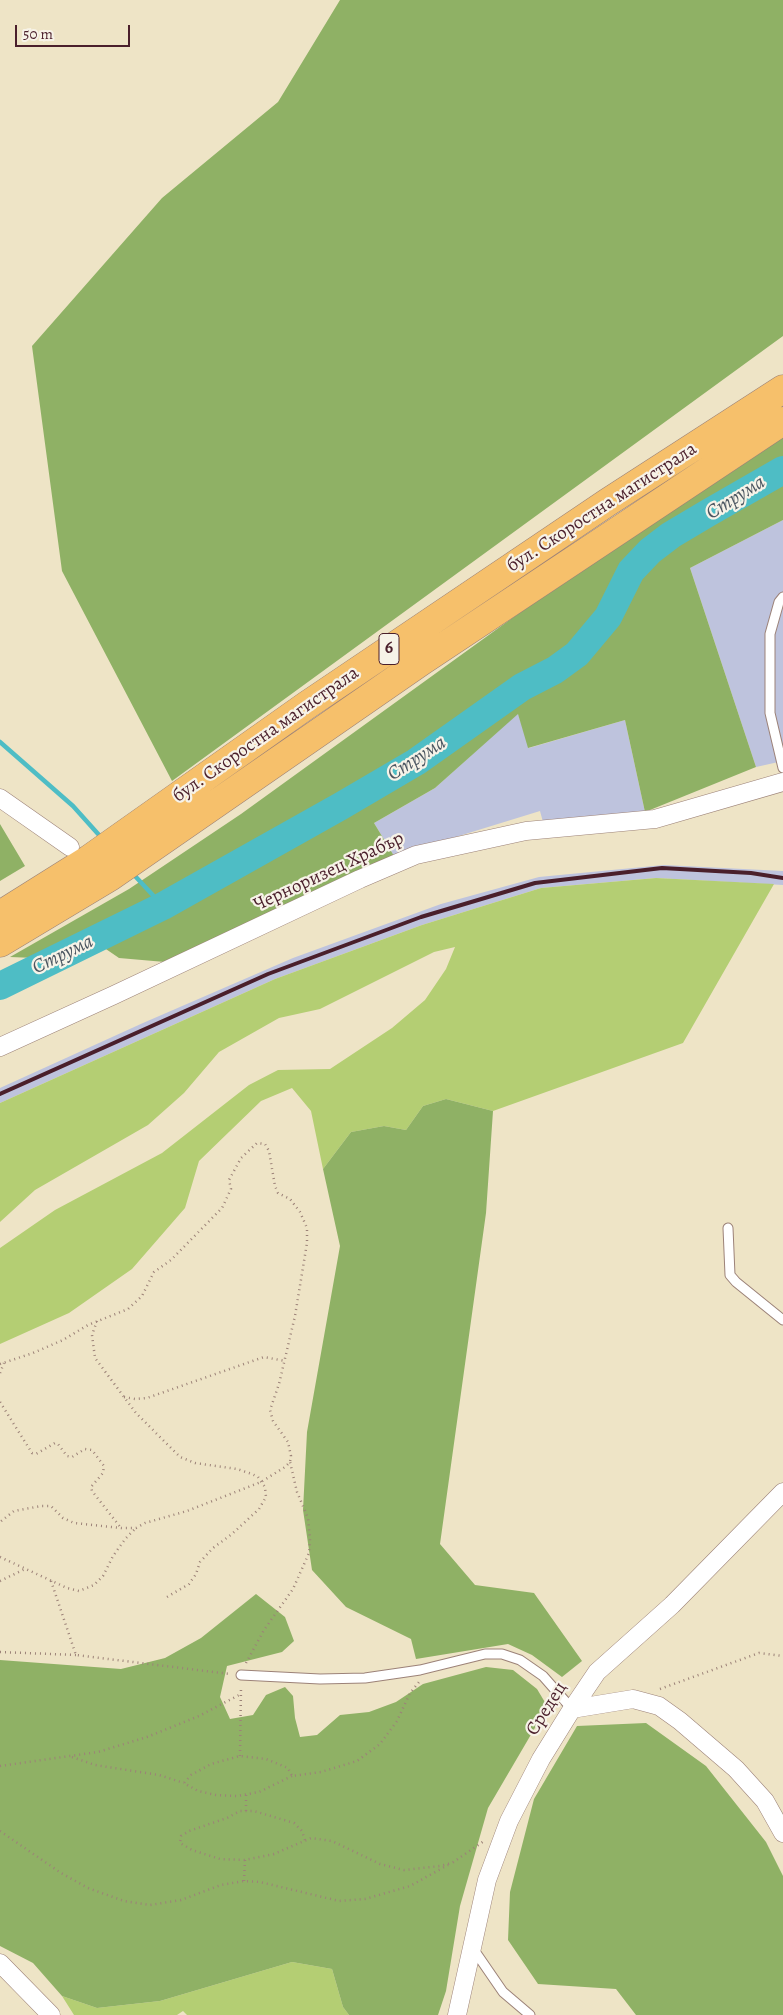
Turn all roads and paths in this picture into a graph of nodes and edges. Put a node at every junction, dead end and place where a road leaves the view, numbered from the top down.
1 (783, 389) edge
2 (783, 421) edge
3 (783, 597) edge
4 (783, 768) edge
5 (783, 782) edge
6 (196, 783) junction
7 (0, 798) edge
8 (70, 847) junction
9 (46, 887) junction
10 (0, 915) edge
11 (0, 943) edge
12 (0, 1047) edge
13 (728, 1228) dead end
14 (783, 1320) edge
15 (97, 1321) junction
16 (285, 1361) junction
17 (2, 1363) edge
18 (0, 1373) edge
19 (124, 1397) junction
20 (0, 1402) edge
21 (290, 1462) junction
22 (261, 1482) junction
23 (783, 1492) edge
24 (0, 1522) edge
25 (121, 1528) junction
26 (136, 1528) junction
27 (0, 1557) edge
28 (25, 1570) junction
29 (0, 1581) edge
30 (51, 1581) junction
31 (166, 1597) dead end
32 (0, 1652) edge
33 (76, 1655) junction
34 (783, 1656) edge
35 (242, 1675) junction
36 (420, 1680) dead end
37 (241, 1694) junction
38 (633, 1699) junction
39 (572, 1709) junction
40 (240, 1756) junction
41 (71, 1757) junction
42 (0, 1766) edge
43 (292, 1776) junction
44 (184, 1783) junction
45 (246, 1795) junction
46 (246, 1811) junction
47 (509, 1822) junction
48 (0, 1831) edge
49 (783, 1833) edge
50 (305, 1840) junction
51 (246, 1860) junction
52 (452, 1863) junction
53 (244, 1881) junction
54 (472, 1947) junction
55 (0, 1963) edge
56 (460, 2011) edge
57 (51, 2015) edge
58 (530, 2015) edge

1 - 6 highway, бул. Скоростна магистрала / 6
2 - 11 highway, бул. Скоростна магистрала / 6
3 - 4 lane
5 - 12 street, Черноризец Храбър
6 - 8 highway
6 - 9 highway, бул. Скоростна магистрала / 6
7 - 8 street
8 - 9 highway
9 - 10 highway, бул. Скоростна магистрала / 6
13 - 14 lane
15 - 16 path
15 - 17 path
15 - 19 path
16 - 19 path
16 - 21 path
17 - 18 path
19 - 22 path
20 - 25 path
21 - 22 path
21 - 35 path
22 - 26 path
22 - 31 path
23 - 39 street, Средец
24 - 25 path
25 - 26 path
26 - 30 path
27 - 28 path
28 - 29 path
28 - 30 path
30 - 33 path
32 - 33 path
33 - 35 path
34 - 38 path
35 - 37 path
35 - 39 lane
36 - 43 path
37 - 40 path
37 - 41 path
38 - 39 street
38 - 49 street
39 - 47 street, Средец
40 - 43 path
40 - 44 path
41 - 42 path
41 - 44 path
43 - 45 path
44 - 45 path
45 - 46 path
46 - 50 path
46 - 51 path
47 - 52 path
47 - 54 street, Средец
48 - 53 path
50 - 51 path
50 - 52 path
51 - 53 path
52 - 53 path
54 - 56 street, Средец
54 - 58 lane
55 - 57 street

